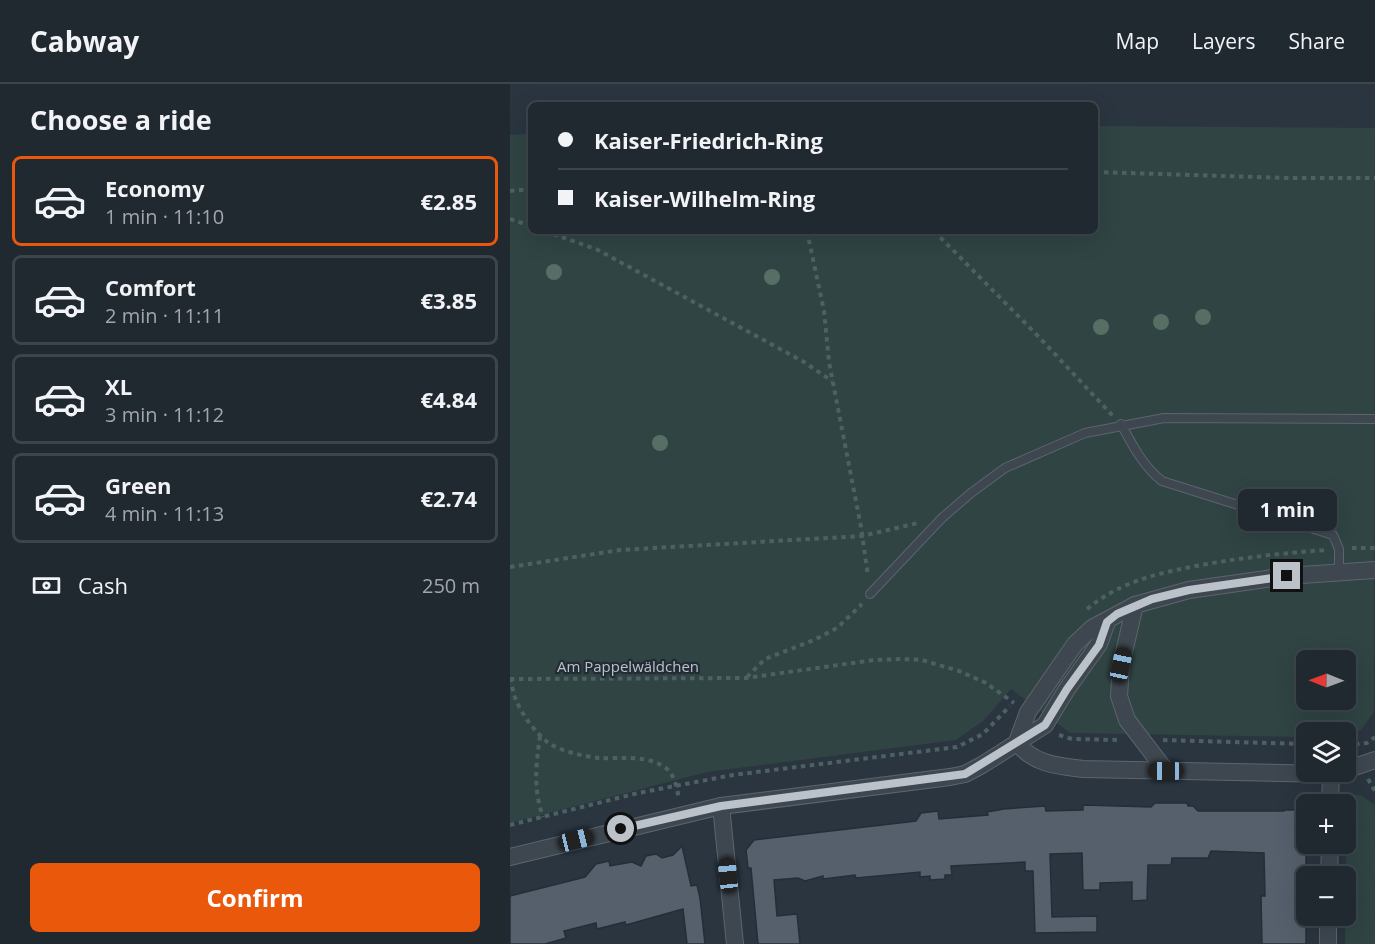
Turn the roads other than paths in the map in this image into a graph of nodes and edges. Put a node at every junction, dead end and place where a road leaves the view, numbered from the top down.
1 (1375, 420) edge
2 (1121, 424) junction
3 (1375, 570) edge
4 (1338, 571) junction
5 (870, 594) road end
6 (1135, 605) junction
7 (1017, 742) junction
8 (1375, 760) edge
9 (1356, 766) edge
10 (1166, 771) junction
11 (1296, 771) edge
12 (721, 806) junction
13 (510, 856) edge
14 (1328, 926) edge
15 (735, 944) edge
16 (1328, 944) edge

1 - 2 lane
2 - 4 lane
2 - 5 lane
3 - 4 street
4 - 6 street
6 - 7 street
6 - 10 street
7 - 10 street
7 - 12 street
8 - 9 street
10 - 11 street
12 - 13 street
12 - 15 street
14 - 16 street

